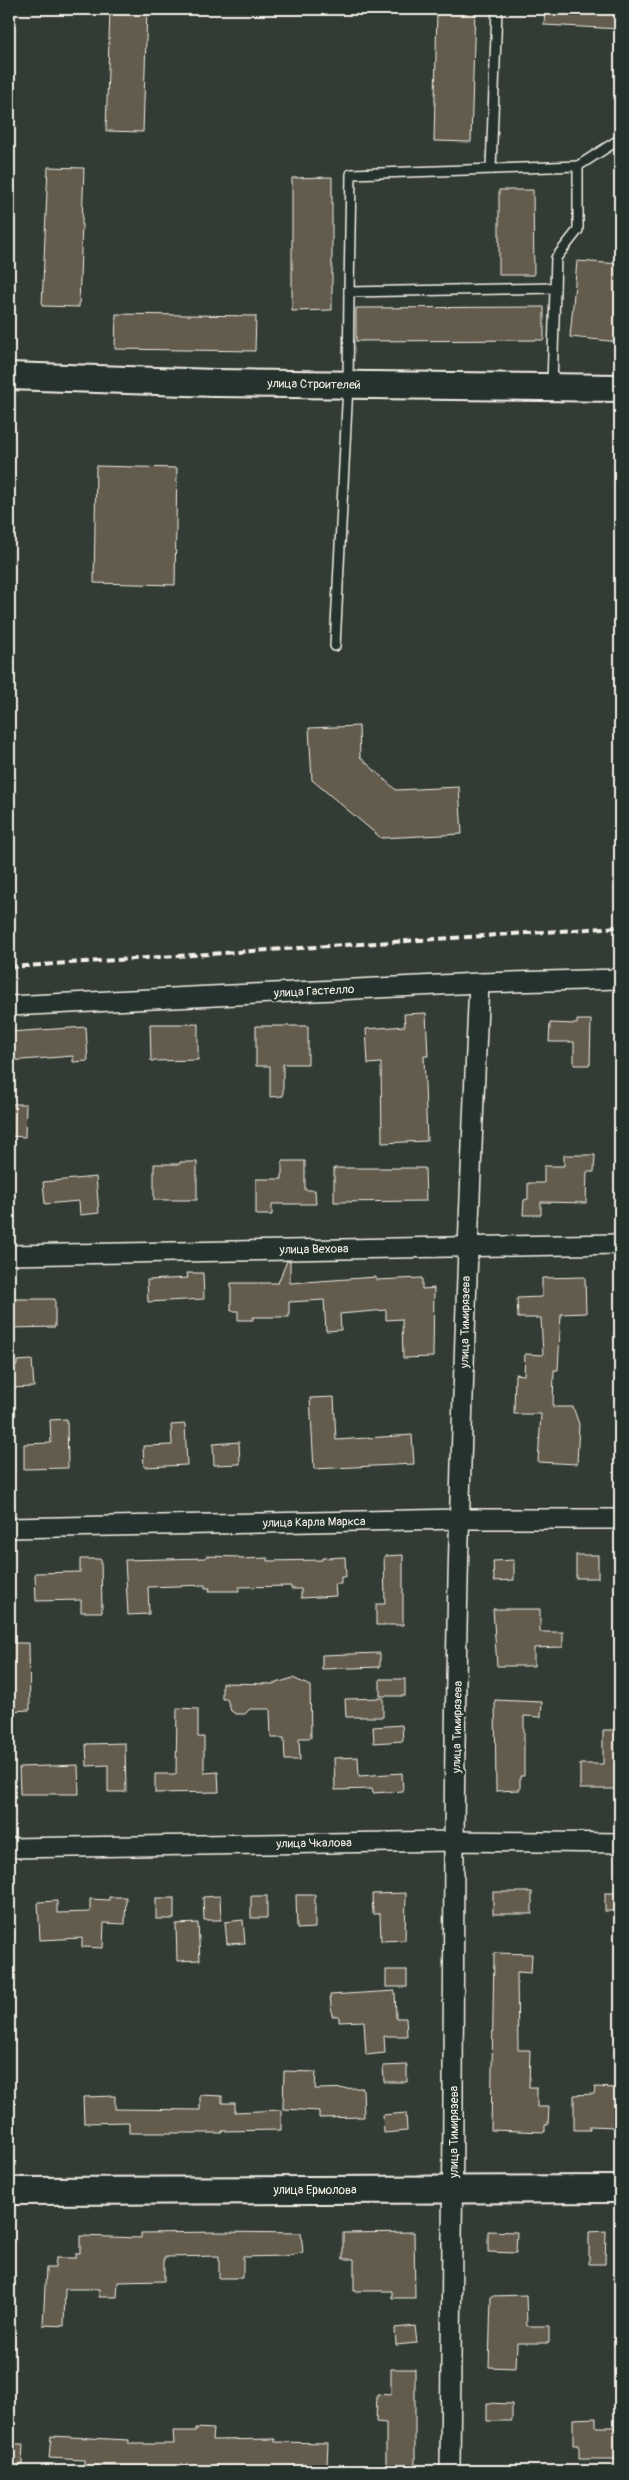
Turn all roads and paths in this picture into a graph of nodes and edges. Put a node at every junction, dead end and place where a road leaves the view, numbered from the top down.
1 (496, 9) edge
2 (620, 139) edge
3 (578, 166) junction
4 (491, 169) junction
5 (555, 288) junction
6 (350, 292) junction
7 (9, 376) edge
8 (348, 385) junction
9 (552, 387) junction
10 (620, 388) edge
11 (335, 646) dead end
12 (620, 979) edge
13 (480, 983) junction
14 (9, 1006) edge
15 (620, 1244) edge
16 (467, 1246) junction
17 (9, 1254) edge
18 (461, 1519) junction
19 (620, 1519) edge
20 (9, 1528) edge
21 (454, 1841) junction
22 (620, 1843) edge
23 (9, 1848) edge
24 (620, 2189) edge
25 (454, 2190) junction
26 (9, 2191) edge
27 (450, 2471) edge

1 - 4 lane
2 - 3 lane
3 - 4 lane
3 - 5 lane
4 - 6 lane
5 - 6 lane
5 - 9 lane
6 - 8 lane
7 - 8 main road, улица Строителей
8 - 9 main road, улица Строителей
8 - 11 lane
9 - 10 main road, улица Строителей
12 - 13 street, улица Гастелло
13 - 14 street, улица Гастелло
13 - 16 street, улица Тимирязева
15 - 16 street, улица Вехова
16 - 17 street, улица Вехова
16 - 18 street, улица Тимирязева
18 - 19 street, улица Карла Маркса
18 - 20 street, улица Карла Маркса
18 - 21 street, улица Тимирязева
21 - 22 street, улица Чкалова
21 - 23 street, улица Чкалова
21 - 25 street, улица Тимирязева
24 - 25 main road, улица Ермолова
25 - 26 main road, улица Ермолова
25 - 27 street, улица Тимирязева

